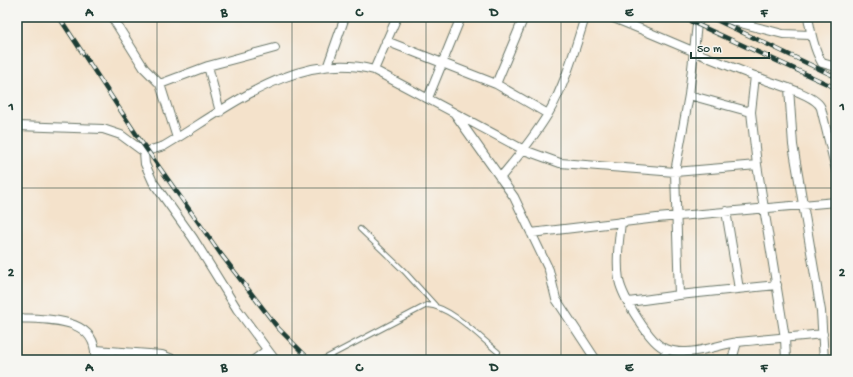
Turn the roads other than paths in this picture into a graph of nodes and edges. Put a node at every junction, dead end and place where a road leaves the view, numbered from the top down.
1 (112, 17) edge
2 (345, 17) edge
3 (397, 17) edge
4 (461, 17) edge
5 (524, 17) edge
6 (585, 17) edge
7 (612, 17) edge
8 (701, 17) edge
9 (716, 17) edge
10 (808, 17) edge
11 (811, 35) junction
12 (386, 41) junction
13 (275, 48) dead end
14 (693, 51) junction
15 (441, 64) junction
16 (328, 65) junction
17 (208, 66) junction
18 (836, 67) edge
19 (374, 70) junction
20 (755, 76) junction
21 (160, 84) junction
22 (496, 84) junction
23 (790, 88) junction
24 (689, 94) junction
25 (428, 98) junction
26 (220, 112) junction
27 (453, 112) junction
28 (751, 112) junction
29 (548, 114) junction
30 (17, 126) edge
31 (177, 138) junction
32 (524, 150) junction
33 (144, 152) junction
34 (757, 165) junction
35 (836, 170) edge
36 (675, 172) junction
37 (500, 178) junction
38 (836, 202) edge
39 (803, 205) junction
40 (765, 208) junction
41 (726, 212) junction
42 (676, 216) junction
43 (621, 222) junction
44 (360, 229) dead end
45 (531, 233) junction
46 (777, 285) junction
47 (739, 289) junction
48 (679, 295) junction
49 (629, 302) junction
50 (435, 305) junction
51 (17, 318) edge
52 (823, 334) junction
53 (785, 338) junction
54 (737, 342) junction
55 (666, 349) junction
56 (96, 350) junction
57 (267, 350) junction
58 (498, 352) dead end
59 (95, 360) edge
60 (175, 360) edge
61 (254, 360) edge
62 (275, 360) edge
63 (322, 360) edge
64 (596, 360) edge
65 (663, 360) edge
66 (732, 360) edge
67 (786, 360) edge
68 (824, 360) edge

1 - 21 street
2 - 16 street
3 - 12 street
4 - 15 street
5 - 22 street
6 - 29 street
7 - 14 street
8 - 14 street
9 - 11 street
10 - 11 street
11 - 18 street
12 - 15 street
12 - 19 street
13 - 17 street
14 - 20 street
14 - 24 street
15 - 22 street
15 - 25 street
16 - 19 street
16 - 26 street
17 - 21 street
17 - 26 street
19 - 25 street
20 - 23 street
20 - 28 street
21 - 31 street
22 - 29 street
23 - 35 street
23 - 39 street
24 - 28 street
24 - 36 street
25 - 27 street
26 - 31 street
27 - 32 street
27 - 37 street
28 - 34 street
29 - 32 street
30 - 33 street
31 - 33 street
32 - 36 street
32 - 37 street
33 - 57 street
34 - 36 street
34 - 40 street
36 - 42 street
37 - 45 street
38 - 39 street
39 - 40 street
39 - 52 street
40 - 41 street
40 - 46 street
41 - 42 street
41 - 47 street
42 - 43 street
42 - 48 street
43 - 45 street
43 - 49 street
44 - 50 lane
45 - 64 street
46 - 47 street
46 - 53 street
47 - 48 street
48 - 49 street
49 - 55 street
50 - 58 lane
50 - 63 lane
51 - 56 street
52 - 53 street
52 - 68 street
53 - 54 street
53 - 67 street
54 - 55 street
54 - 66 street
55 - 65 street
56 - 59 street
56 - 60 street
57 - 61 street
57 - 62 street

